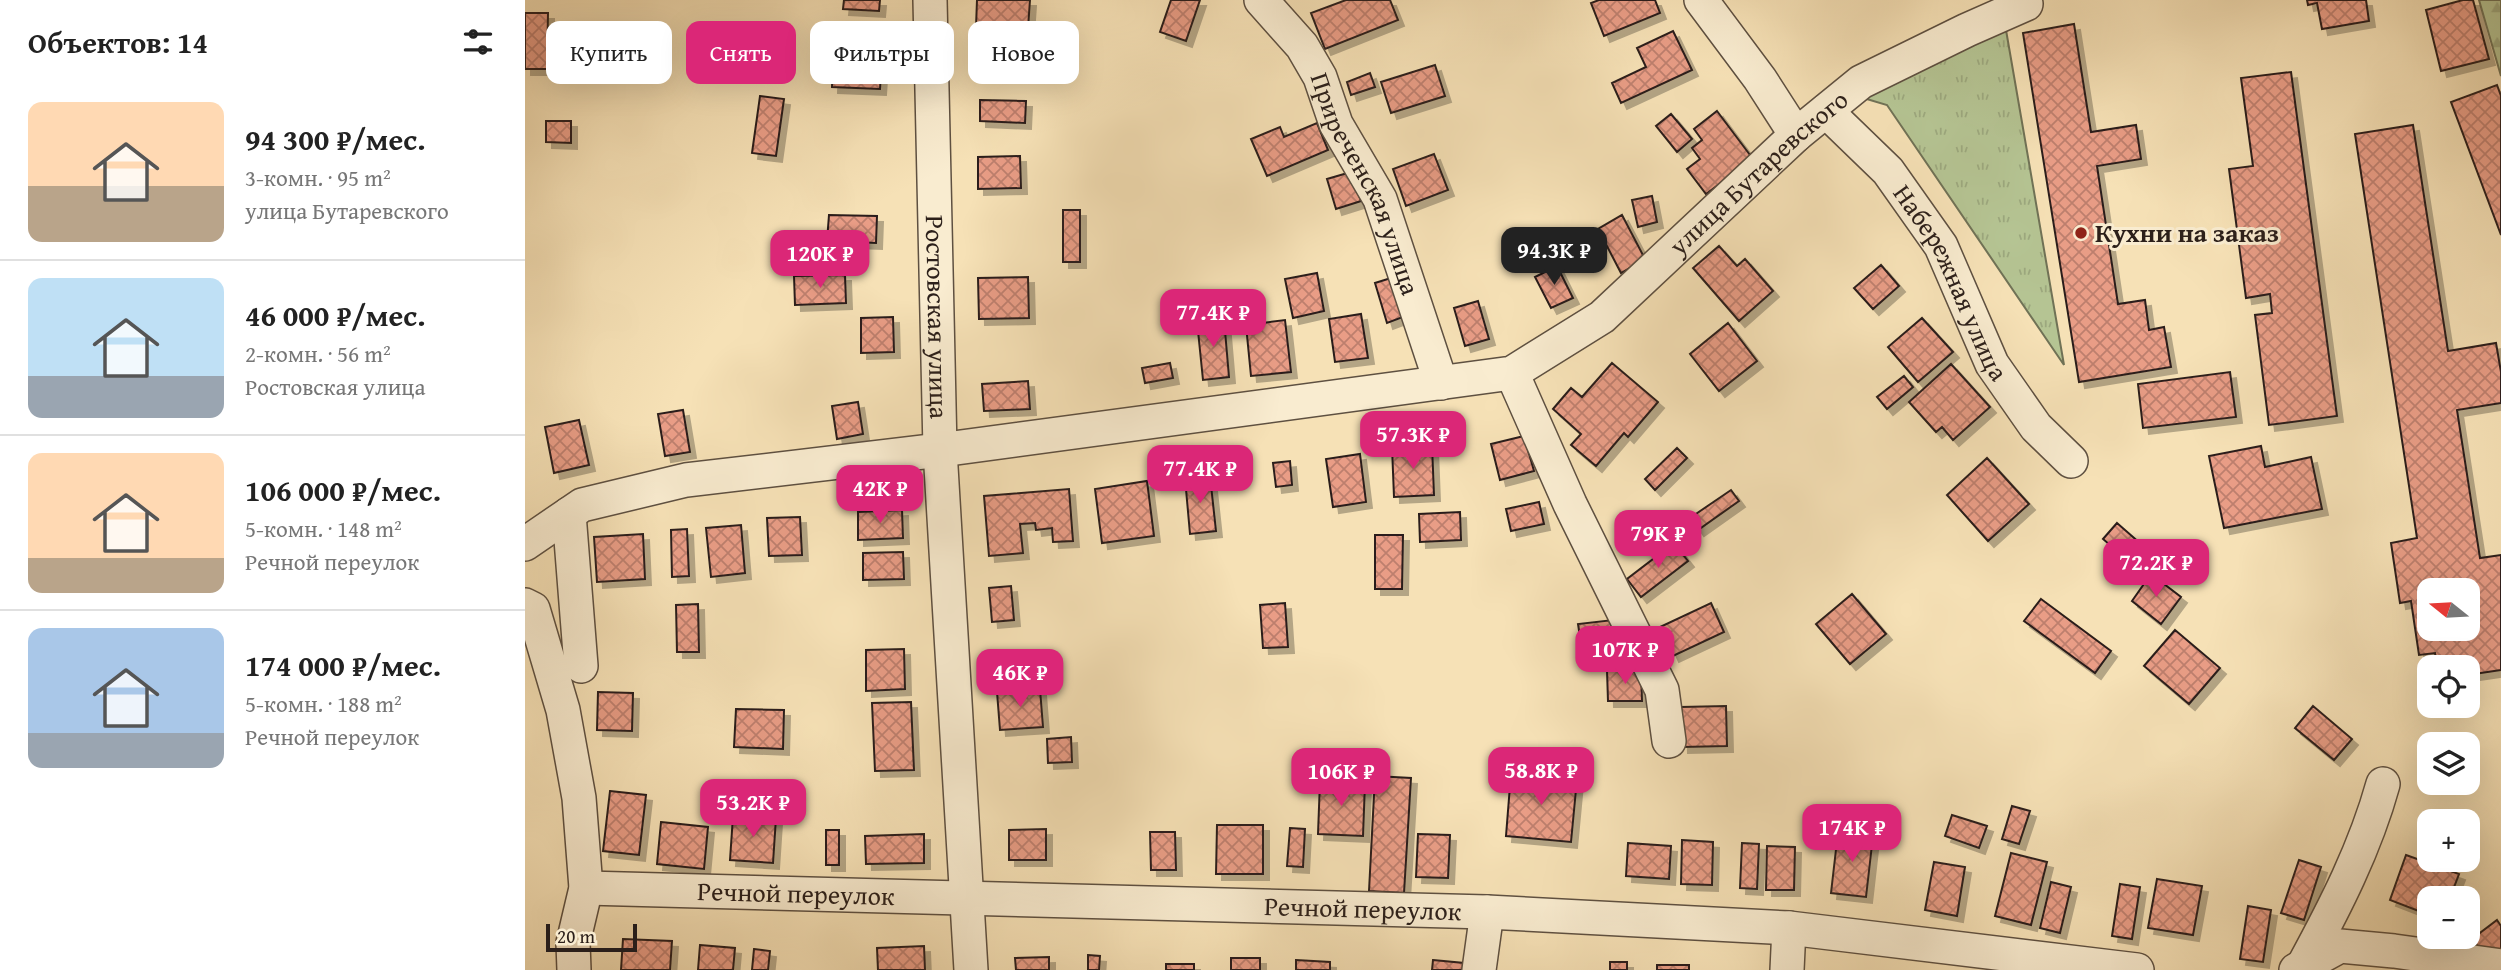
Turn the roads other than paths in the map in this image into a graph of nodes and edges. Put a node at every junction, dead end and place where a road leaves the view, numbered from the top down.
1 (930, 0) edge
2 (1261, 0) edge
3 (1702, 0) edge
4 (2026, 4) dead end
5 (1826, 111) junction
6 (1796, 135) junction
7 (1512, 373) junction
8 (1441, 383) junction
9 (940, 450) junction
10 (2071, 461) dead end
11 (569, 514) junction
12 (525, 544) edge
13 (525, 605) edge
14 (581, 666) dead end
15 (1669, 741) dead end
16 (2383, 785) dead end
17 (586, 888) junction
18 (968, 899) junction
19 (1487, 912) junction
20 (1789, 928) junction
21 (2501, 966) edge
22 (2300, 968) edge
23 (574, 970) edge
24 (971, 970) edge
25 (1479, 970) edge
26 (1787, 970) edge
27 (2137, 970) edge

1 - 9 street, Ростовская улица
2 - 8 street, Приреченская улица
3 - 6 street
4 - 5 street, улица Бутаревского
5 - 6 street, улица Бутаревского
5 - 10 street, Набережная улица
6 - 7 street, улица Бутаревского
7 - 8 street, улица Бутаревского
7 - 15 street
8 - 9 street, улица Бутаревского
9 - 11 street, улица Бутаревского
9 - 18 street, Ростовская улица
11 - 12 street, улица Бутаревского
11 - 14 street
13 - 17 street
16 - 22 street
17 - 18 street, Речной переулок
17 - 23 street
18 - 19 street, Речной переулок
18 - 24 street, Ростовская улица
19 - 20 street, Речной переулок
19 - 25 street
20 - 26 street
20 - 27 street, Речной переулок
21 - 22 street

